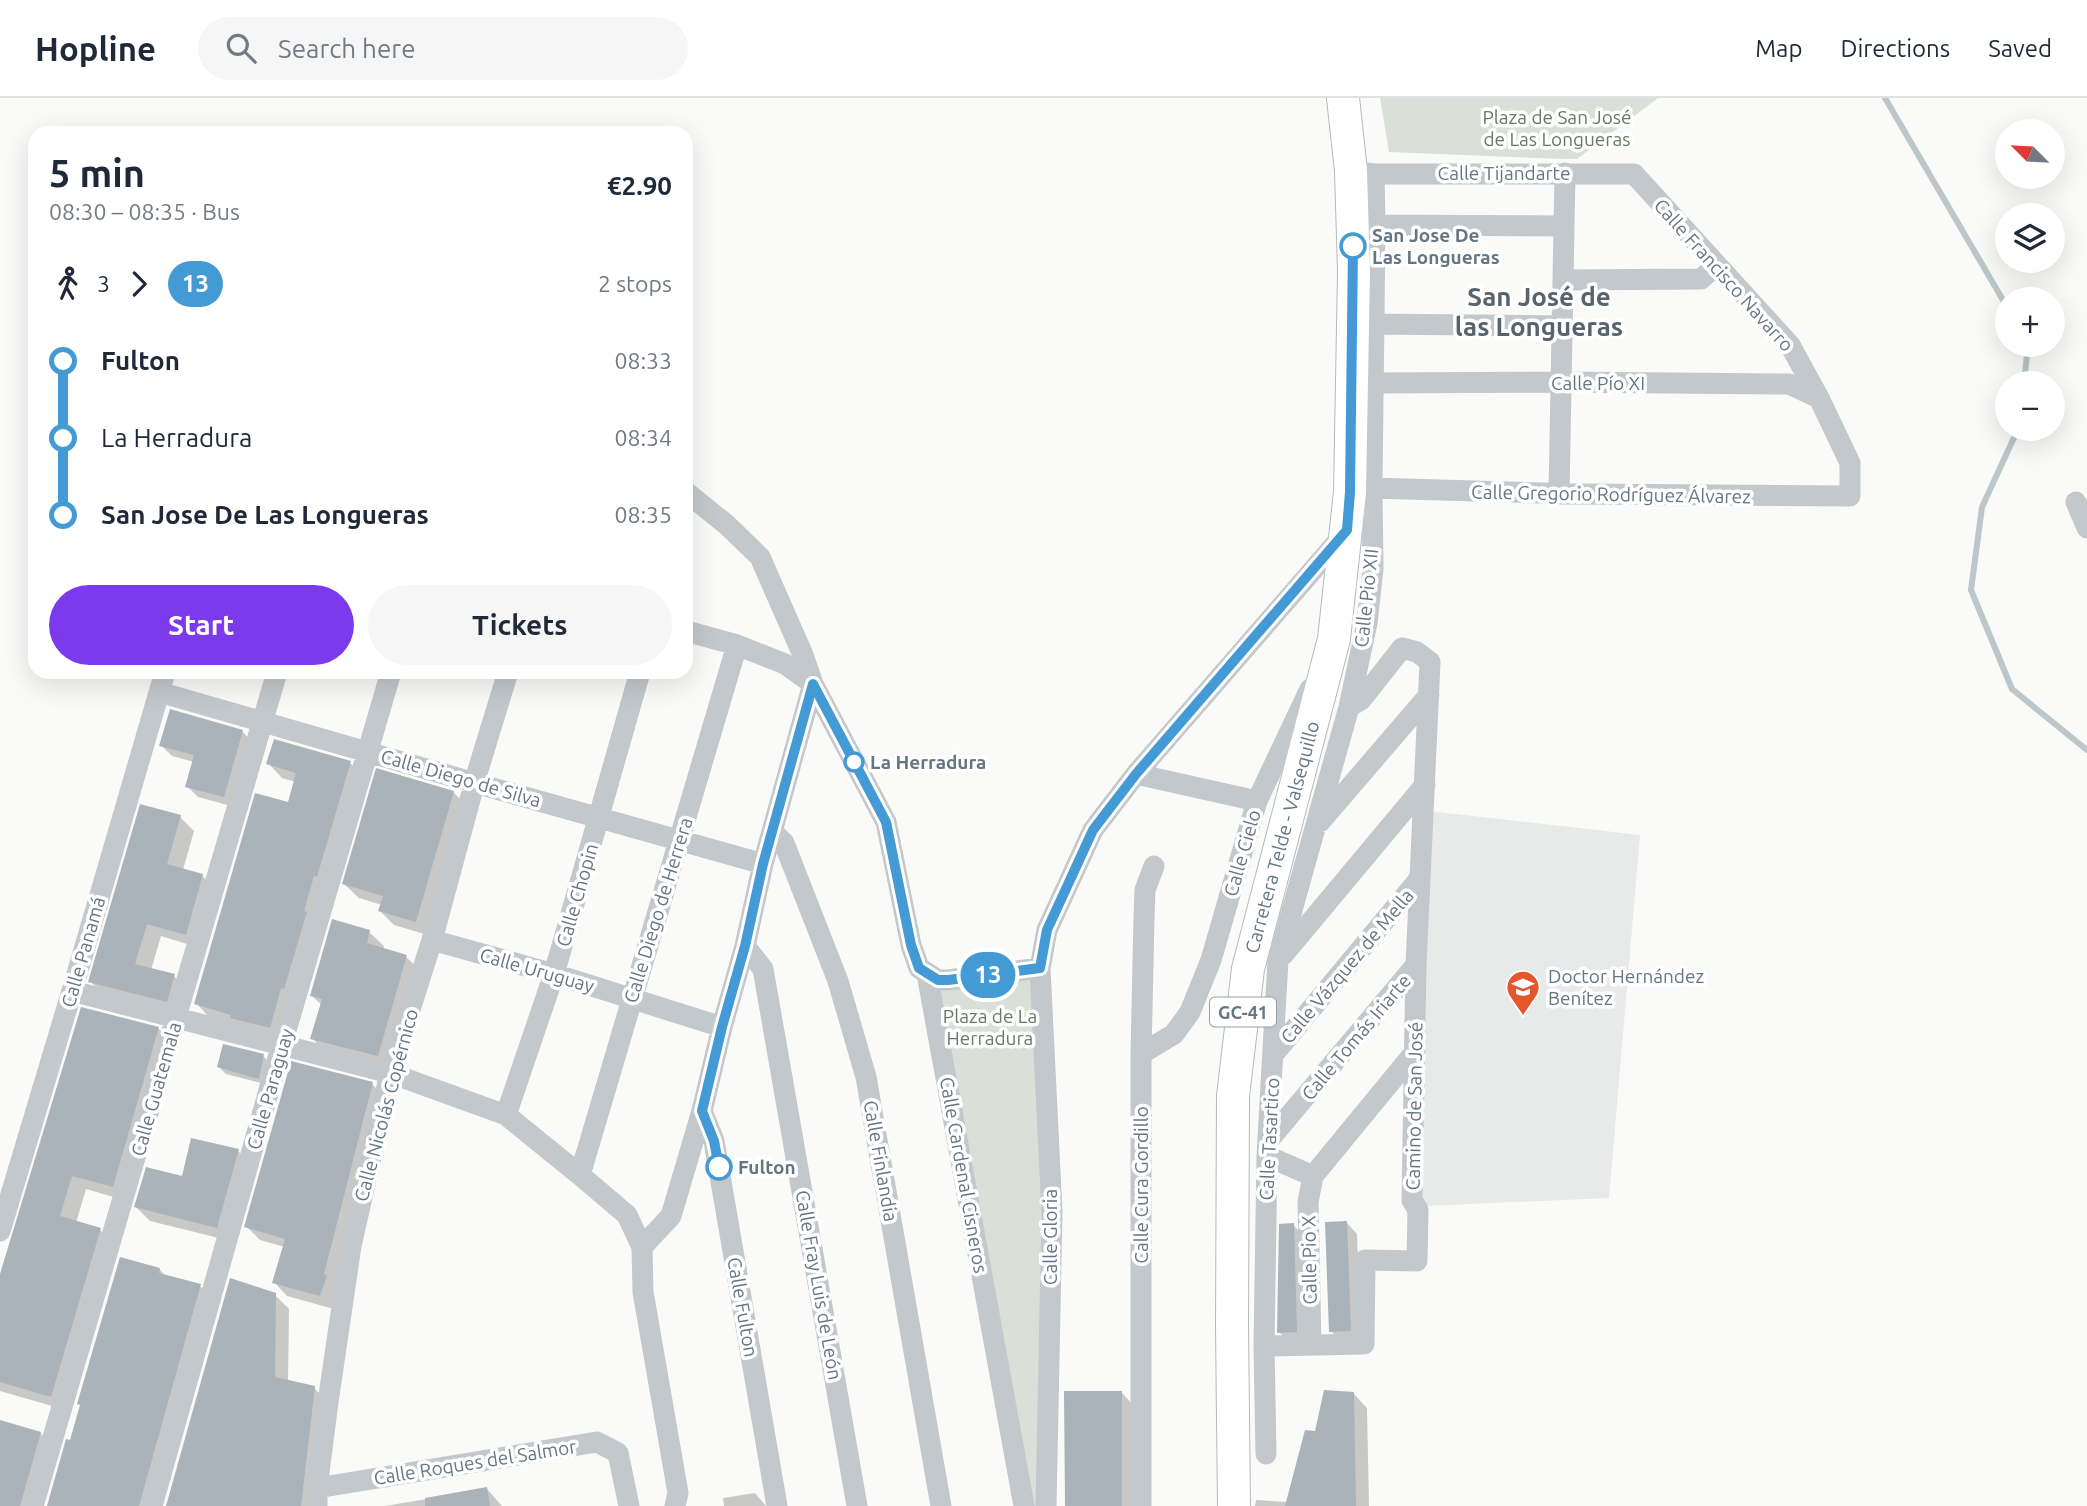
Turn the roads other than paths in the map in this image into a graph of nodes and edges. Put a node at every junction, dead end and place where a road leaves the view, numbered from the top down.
1 (1329, 98) edge
2 (1343, 98) edge
3 (1362, 172) junction
4 (1565, 173) junction
5 (1634, 174) joint
6 (1375, 225) junction
7 (1564, 226) junction
8 (1717, 265) junction
9 (1563, 280) junction
10 (1373, 324) junction
11 (1562, 326) junction
12 (1561, 382) junction
13 (1373, 383) junction
14 (1819, 398) junction
15 (1361, 490) junction
16 (1559, 494) junction
17 (1850, 496) joint
18 (693, 498) edge
19 (2076, 502) dead end
20 (2087, 528) edge
21 (1347, 530) junction
22 (693, 633) edge
23 (1334, 639) junction
24 (737, 645) junction
25 (1402, 648) joint
26 (275, 679) edge
27 (389, 679) edge
28 (506, 679) edge
29 (638, 679) edge
30 (162, 682) edge
31 (813, 684) junction
32 (1429, 695) junction
33 (1349, 707) junction
34 (263, 721) junction
35 (368, 751) junction
36 (1136, 774) junction
37 (475, 783) junction
38 (1425, 785) junction
39 (1257, 801) junction
40 (600, 819) junction
41 (1314, 828) junction
42 (772, 831) junction
43 (679, 841) junction
44 (763, 864) junction
45 (1154, 866) dead end
46 (1420, 878) junction
47 (432, 940) junction
48 (745, 946) junction
49 (1278, 960) junction
50 (1416, 965) junction
51 (1040, 968) junction
52 (554, 974) junction
53 (927, 974) junction
54 (72, 991) junction
55 (631, 999) junction
56 (177, 1018) junction
57 (722, 1027) junction
58 (282, 1044) junction
59 (1415, 1052) junction
60 (1141, 1054) junction
61 (1273, 1055) junction
62 (390, 1073) junction
63 (702, 1111) junction
64 (506, 1115) junction
65 (1268, 1148) junction
66 (580, 1175) junction
67 (1313, 1176) junction
68 (0, 1231) edge
69 (642, 1247) junction
70 (1311, 1345) junction
71 (1264, 1346) junction
72 (1266, 1454) dead end
73 (317, 1497) edge
74 (33, 1506) edge
75 (152, 1506) edge
76 (629, 1506) edge
77 (676, 1506) edge
78 (777, 1506) edge
79 (858, 1506) edge
80 (941, 1506) edge
81 (1024, 1506) edge
82 (1046, 1506) edge
83 (1140, 1506) edge
84 (1234, 1506) edge

1 - 3 main road, Carretera Telde - Valsequillo / GC-41
2 - 3 main road, Carretera Telde - Valsequillo / GC-41
3 - 4 street, Calle Tijandarte
3 - 6 street, Calle Pio XII
3 - 15 main road, Carretera Telde - Valsequillo / GC-41
4 - 5 street, Calle Tijandarte
4 - 7 street
5 - 8 street, Calle Francisco Navarro
6 - 7 street
6 - 10 street, Calle Pio XII
7 - 9 street
8 - 9 street
8 - 14 street, Calle Francisco Navarro
9 - 11 street
10 - 11 street
10 - 13 street, Calle Pio XII
11 - 12 street
12 - 13 street, Calle Pío XI
12 - 14 street, Calle Pío XI
12 - 16 street
13 - 15 street, Calle Pio XII
14 - 17 street, Calle Francisco Navarro
15 - 16 street, Calle Gregorio Rodríguez Álvarez
15 - 21 main road, Carretera Telde - Valsequillo / GC-41
15 - 33 street, Calle Pio XII
16 - 17 street, Calle Gregorio Rodríguez Álvarez
18 - 31 street, Calle Cardenal Cisneros
19 - 20 street
21 - 23 main road, Carretera Telde - Valsequillo / GC-41
21 - 36 street, Calle Gloria
22 - 24 street
23 - 39 street, Calle Cielo
23 - 84 main road, Carretera Telde - Valsequillo / GC-41
24 - 31 street
24 - 43 street, Calle Diego de Herrera
25 - 32 street, Camino de San José
25 - 33 street, Calle Pio XII
26 - 34 street, Calle Guatemala
27 - 35 street, Calle Paraguay
28 - 37 street, Calle Nicolás Copérnico
29 - 40 street, Calle Chopin
30 - 34 street, Calle Diego de Silva
30 - 54 street, Calle Panamá
31 - 42 street
31 - 53 street, Calle Cardenal Cisneros
32 - 38 street, Camino de San José
32 - 41 street
33 - 41 street, Calle Pio XII
34 - 35 street, Calle Diego de Silva
34 - 56 street, Calle Guatemala
35 - 37 street, Calle Diego de Silva
35 - 58 street, Calle Paraguay
36 - 39 street
36 - 51 street, Calle Gloria
37 - 40 street, Calle Diego de Silva
37 - 47 street, Calle Nicolás Copérnico
38 - 46 street, Camino de San José
38 - 49 street
39 - 60 street, Calle Cielo
40 - 43 street, Calle Diego de Silva
40 - 52 street, Calle Chopin
41 - 49 street, Calle Tasartico
42 - 44 street
42 - 80 street, Calle Finlandia
43 - 44 street, Calle Diego de Silva
43 - 55 street, Calle Diego de Herrera
44 - 48 street
45 - 60 street, Calle Cura Gordillo
46 - 50 street, Camino de San José
46 - 61 street, Calle Vázquez de Mella
47 - 52 street, Calle Uruguay
47 - 62 street, Calle Nicolás Copérnico
48 - 57 street
48 - 79 street, Calle Fray Luis de León
49 - 61 street, Calle Tasartico
50 - 59 street, Camino de San José
50 - 65 street, Calle Tomás Iriarte
51 - 53 street
51 - 82 street, Calle Gloria
52 - 55 street, Calle Uruguay
52 - 64 street, Calle Chopin
53 - 81 street, Calle Cardenal Cisneros
54 - 56 street
54 - 68 street, Calle Panamá
55 - 57 street, Calle Uruguay
55 - 66 street, Calle Diego de Herrera
56 - 58 street
56 - 74 street, Calle Guatemala
57 - 63 street
58 - 62 street
58 - 75 street, Calle Paraguay
59 - 67 street
59 - 70 street, Camino de San José
60 - 83 street, Calle Cura Gordillo
61 - 65 street, Calle Tasartico
62 - 64 street
62 - 73 street, Calle Nicolás Copérnico
63 - 69 street
63 - 78 street, Calle Fulton
64 - 66 street
65 - 67 street
65 - 71 street, Calle Tasartico
66 - 69 street
67 - 70 street, Calle Pio X
69 - 77 street
70 - 71 street, Camino de San José
71 - 72 street, Calle Tasartico
73 - 76 street, Calle Roques del Salmor

